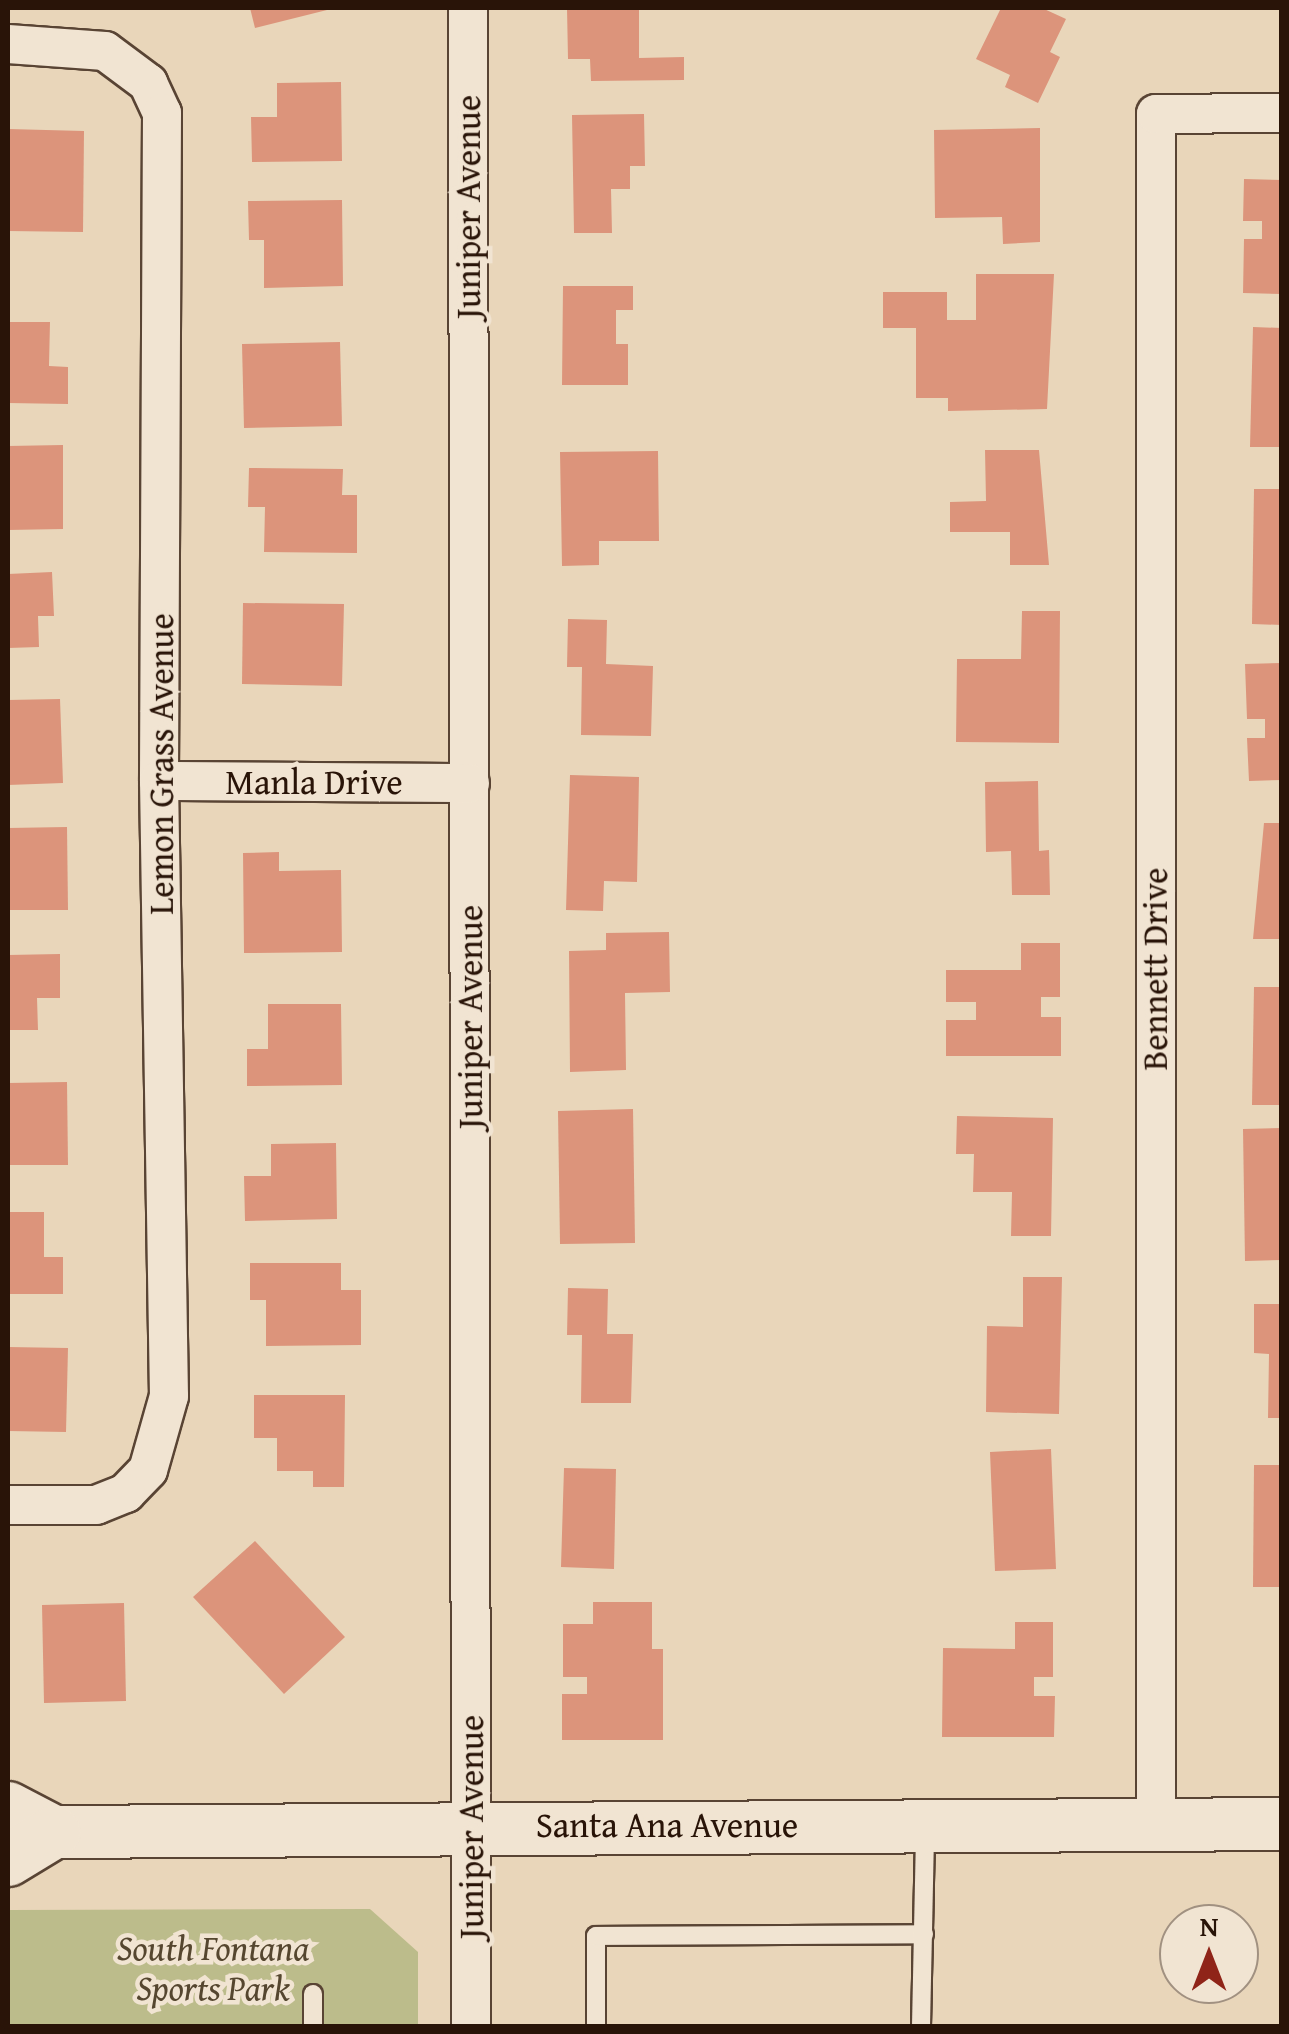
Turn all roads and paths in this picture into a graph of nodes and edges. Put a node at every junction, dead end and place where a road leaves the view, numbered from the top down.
1 (468, 8) edge
2 (8, 44) edge
3 (1282, 113) edge
4 (159, 781) junction
5 (470, 784) junction
6 (8, 1505) edge
7 (8, 1808) edge
8 (1156, 1823) junction
9 (924, 1824) junction
10 (1282, 1824) edge
11 (471, 1826) junction
12 (54, 1832) junction
13 (8, 1860) edge
14 (924, 1934) junction
15 (313, 1994) dead end
16 (313, 2026) edge
17 (471, 2026) edge
18 (596, 2026) edge
19 (921, 2026) edge

1 - 5 street, Juniper Avenue
2 - 4 street, Lemon Grass Avenue
3 - 8 street, Bennett Drive
4 - 5 street, Manla Drive
4 - 6 street, Lemon Grass Avenue
5 - 11 street, Juniper Avenue
7 - 12 street, Santa Ana Avenue
8 - 9 street, Santa Ana Avenue
8 - 10 street, Santa Ana Avenue
9 - 11 street, Santa Ana Avenue
9 - 14 lane
11 - 12 street, Santa Ana Avenue
11 - 17 street, Juniper Avenue
12 - 13 street
14 - 18 lane
14 - 19 lane
15 - 16 lane

